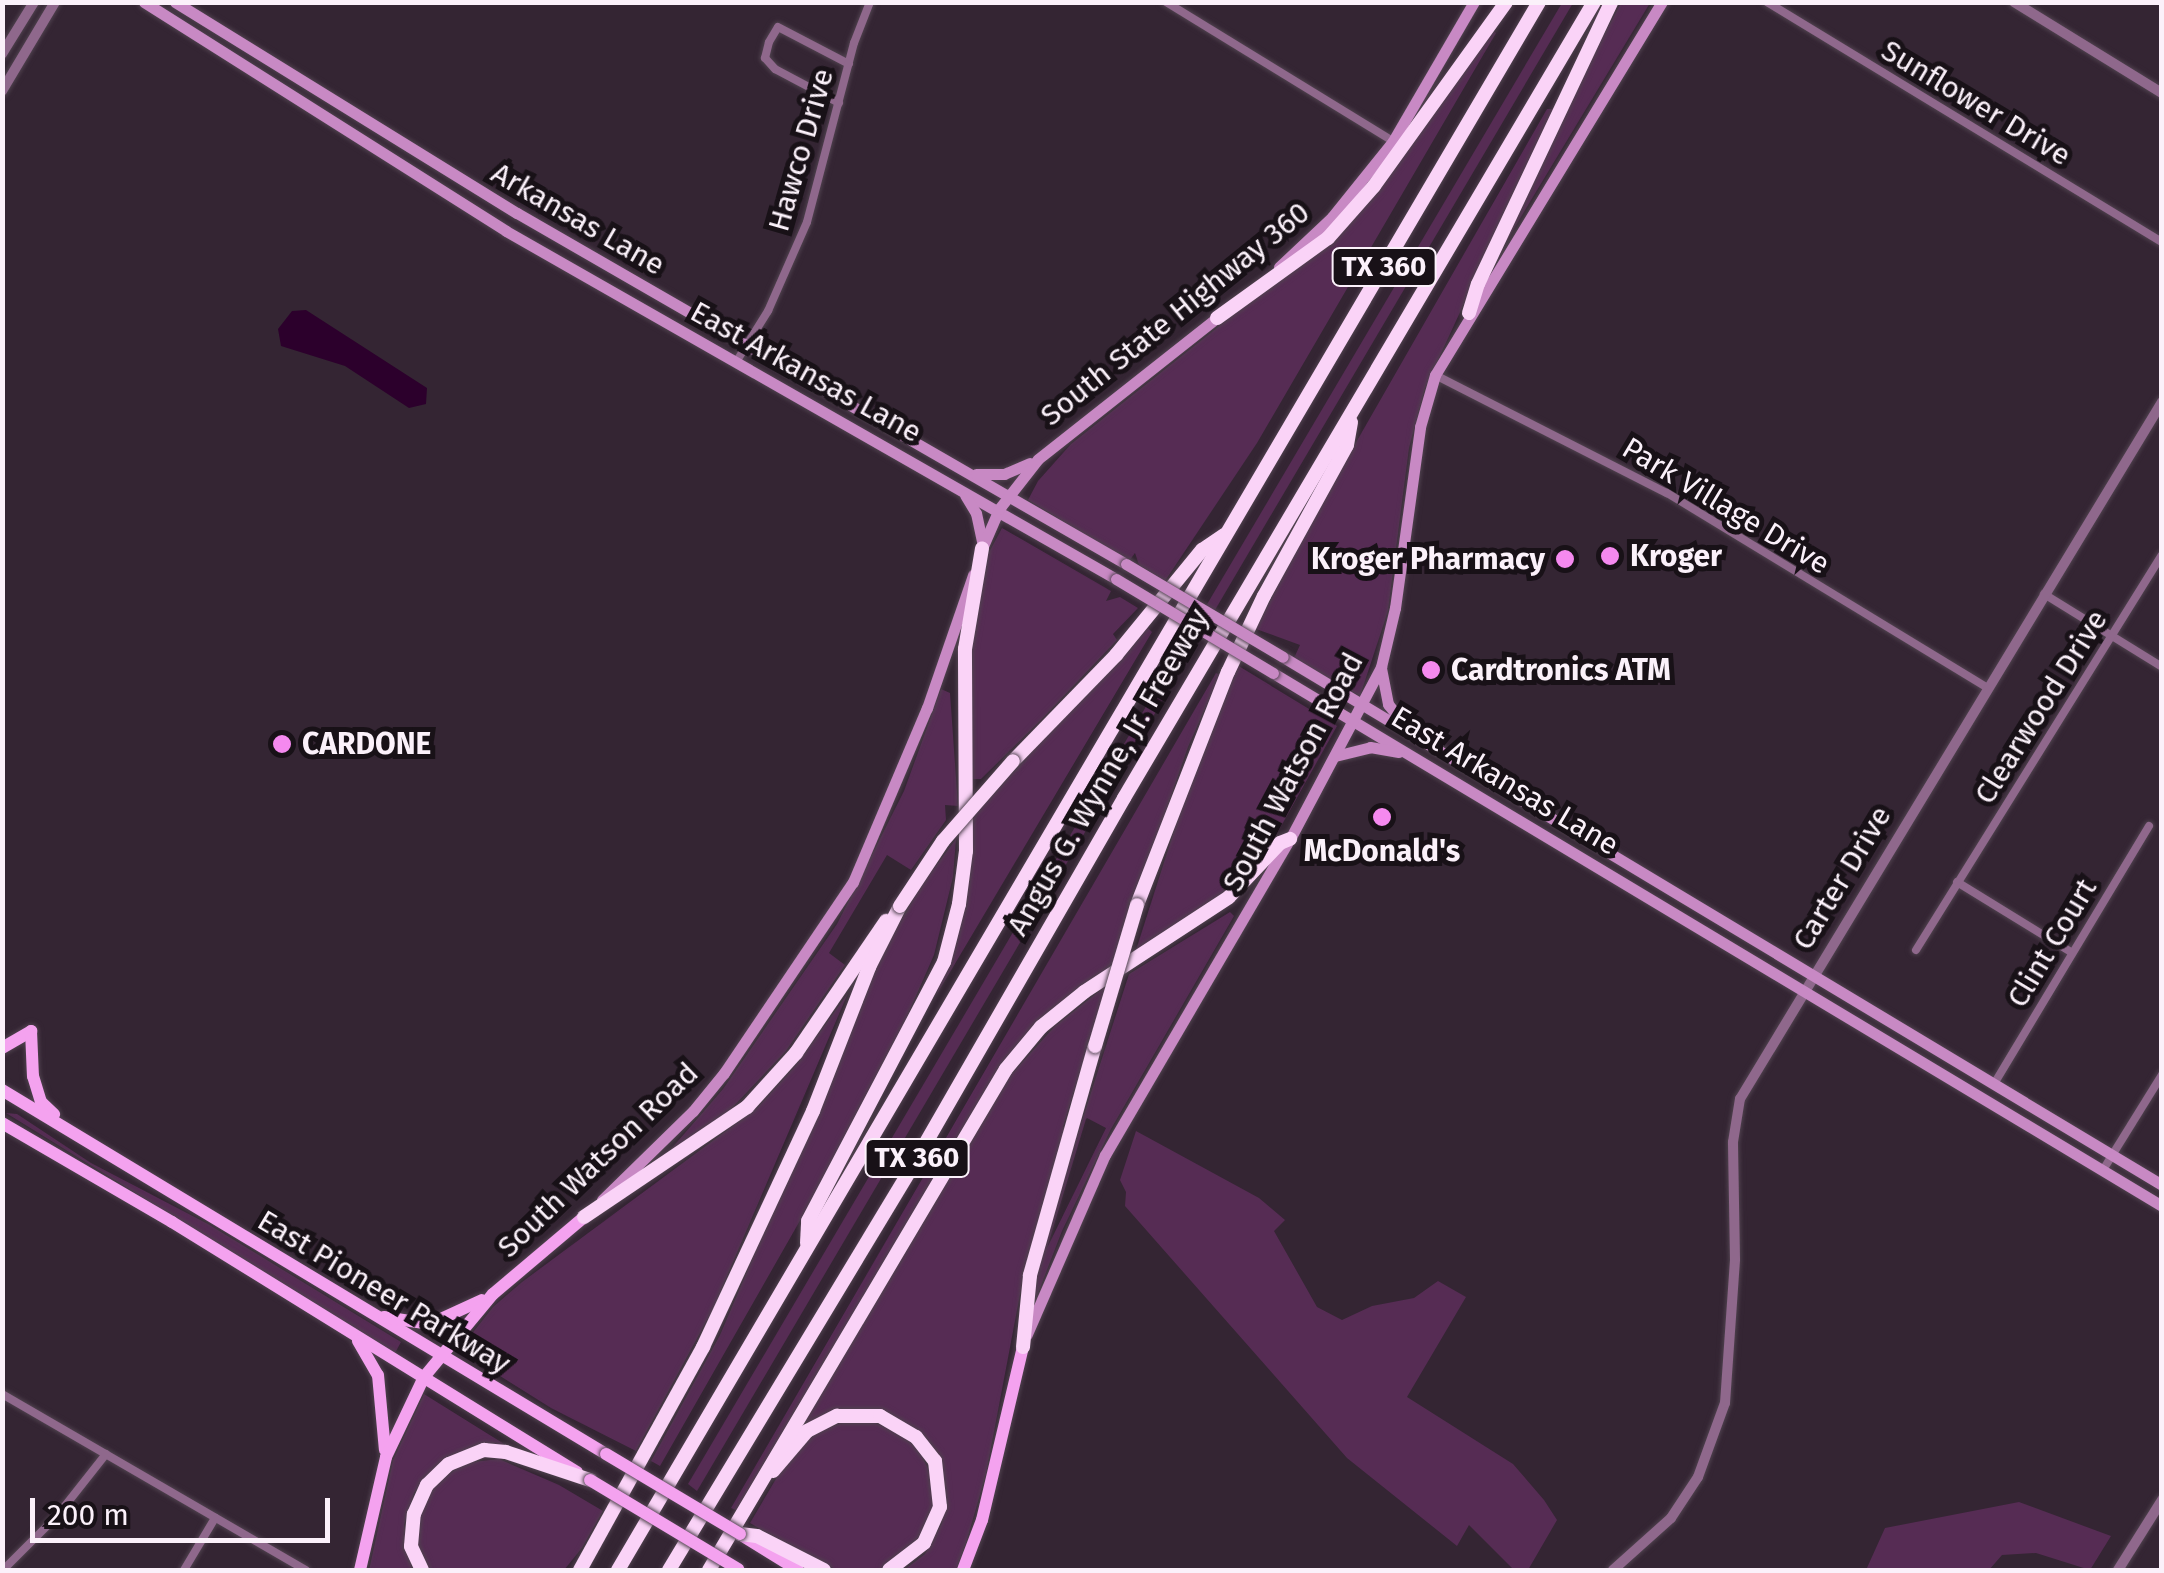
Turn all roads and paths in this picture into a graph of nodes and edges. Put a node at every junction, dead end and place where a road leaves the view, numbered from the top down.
1 (34, 2) edge
2 (55, 2) edge
3 (144, 2) edge
4 (175, 2) edge
5 (870, 2) edge
6 (1166, 2) edge
7 (1474, 2) edge
8 (1506, 2) edge
9 (1539, 2) edge
10 (1594, 2) edge
11 (1611, 2) edge
12 (1662, 2) edge
13 (1767, 2) edge
14 (2014, 2) edge
15 (2, 54) edge
16 (849, 64) junction
17 (2, 91) edge
18 (2162, 93) edge
19 (839, 103) junction
20 (1393, 141) junction
21 (506, 231) joint
22 (2162, 242) edge
23 (1469, 313) junction
24 (1217, 318) junction
25 (745, 347) junction
26 (738, 360) junction
27 (1435, 374) junction
28 (2162, 402) edge
29 (1353, 410) junction
30 (1038, 459) junction
31 (960, 470) junction
32 (946, 480) junction
33 (1009, 494) junction
34 (998, 509) junction
35 (1229, 532) junction
36 (982, 548) junction
37 (2162, 555) edge
38 (2044, 594) junction
39 (2112, 637) junction
40 (1381, 667) junction
41 (2162, 667) edge
42 (1988, 688) junction
43 (1362, 704) junction
44 (1354, 721) junction
45 (1416, 737) junction
46 (1335, 756) junction
47 (1415, 758) junction
48 (2149, 826) dead end
49 (1290, 839) junction
50 (1957, 882) junction
51 (900, 906) junction
52 (1916, 950) dead end
53 (2071, 952) junction
54 (1813, 974) junction
55 (1804, 988) junction
56 (2, 1048) edge
57 (2162, 1075) edge
58 (1994, 1084) junction
59 (2, 1090) edge
60 (2, 1123) edge
61 (82, 1139) junction
62 (2112, 1156) junction
63 (2103, 1170) junction
64 (2162, 1185) edge
65 (2162, 1206) edge
66 (584, 1216) junction
67 (807, 1249) junction
68 (493, 1294) junction
69 (370, 1314) junction
70 (350, 1331) junction
71 (1023, 1347) junction
72 (438, 1356) junction
73 (424, 1377) junction
74 (2, 1394) edge
75 (106, 1454) junction
76 (386, 1457) junction
77 (590, 1480) junction
78 (758, 1484) junction
79 (2162, 1500) edge
80 (215, 1518) junction
81 (740, 1534) junction
82 (592, 1550) junction
83 (4, 1570) edge
84 (184, 1570) edge
85 (306, 1570) edge
86 (360, 1570) edge
87 (422, 1570) edge
88 (572, 1570) edge
89 (580, 1570) edge
90 (618, 1570) edge
91 (670, 1570) edge
92 (709, 1570) edge
93 (740, 1570) edge
94 (798, 1570) edge
95 (824, 1570) edge
96 (889, 1570) edge
97 (963, 1570) edge
98 (1614, 1570) edge
99 (2118, 1570) edge

1 - 15 street
2 - 17 street
3 - 21 main road, Arkansas Lane
4 - 25 main road, Arkansas Lane
5 - 16 street, Hawco Drive
6 - 20 street
7 - 20 main road, South State Highway 360
8 - 24 highway
9 - 35 highway, Angus G. Wynne, Jr. Freeway / TX 360
10 - 29 highway, Angus G. Wynne, Jr. Freeway / TX 360
11 - 23 highway
12 - 23 main road, South Watson Road
13 - 22 street, Sunflower Drive
14 - 18 street
16 - 19 street, Hawco Drive
16 - 19 street
19 - 25 street, Hawco Drive
20 - 24 main road, South State Highway 360
21 - 26 main road, East Arkansas Lane
23 - 27 main road, South Watson Road
24 - 30 main road, South State Highway 360
25 - 26 street, Hawco Drive
25 - 31 main road, Arkansas Lane
26 - 32 main road, East Arkansas Lane
27 - 40 main road, South Watson Road
27 - 42 street, Park Village Drive
28 - 38 street, Carter Drive
29 - 71 highway, bridge
29 - 91 highway, Angus G. Wynne, Jr. Freeway / TX 360
30 - 31 main road
30 - 33 main road, South State Highway 360
31 - 33 main road, East Arkansas Lane
32 - 34 main road, East Arkansas Lane
32 - 36 main road
33 - 34 main road, South State Highway 360
33 - 43 main road, East Arkansas Lane, bridge
34 - 36 main road, South Watson Road
34 - 44 main road, East Arkansas Lane, bridge
35 - 51 highway, bridge
35 - 67 highway, Angus G. Wynne, Jr. Freeway / TX 360
36 - 66 main road, South Watson Road
36 - 67 highway
37 - 39 street, Clearwood Drive
38 - 39 street
38 - 42 street, Carter Drive
39 - 41 street
39 - 50 street, Clearwood Drive
40 - 43 main road, South Watson Road
40 - 45 main road
42 - 54 street, Carter Drive
43 - 44 main road, South Watson Road
43 - 45 main road, East Arkansas Lane
44 - 46 main road, South Watson Road
44 - 47 main road, East Arkansas Lane
45 - 54 main road, East Arkansas Lane
46 - 47 main road
46 - 49 main road, South Watson Road
47 - 55 main road, East Arkansas Lane
48 - 53 street, Clint Court
49 - 71 main road, South Watson Road
49 - 78 highway
50 - 52 street, Clearwood Drive
50 - 53 street
51 - 66 highway
51 - 82 highway
53 - 58 street, Clint Court
54 - 55 street, Carter Drive
54 - 58 main road, East Arkansas Lane
55 - 63 main road, East Arkansas Lane
55 - 98 street, Carter Drive
56 - 61 main road
57 - 62 street
58 - 62 main road, East Arkansas Lane
59 - 61 main road, East Pioneer Parkway
60 - 70 main road, East Pioneer Parkway
61 - 69 main road, East Pioneer Parkway
62 - 63 street
62 - 64 main road, East Arkansas Lane
63 - 65 main road, East Arkansas Lane
66 - 68 main road, South Watson Road
67 - 90 highway, Angus G. Wynne, Jr. Freeway / TX 360
68 - 69 main road
68 - 72 main road, South Watson Road
69 - 72 main road, East Pioneer Parkway
70 - 73 main road, East Pioneer Parkway
70 - 76 main road
71 - 97 main road, South Watson Road
72 - 73 main road, South Watson Road
72 - 81 main road, East Pioneer Parkway, bridge
73 - 76 main road, South Watson Road
73 - 77 main road, East Pioneer Parkway
74 - 75 street
75 - 80 street
75 - 83 street
76 - 86 main road, South Watson Road
77 - 87 highway
77 - 93 main road, East Pioneer Parkway, bridge
78 - 92 highway
78 - 96 highway
79 - 99 street
80 - 84 street
80 - 85 street
81 - 94 main road, East Pioneer Parkway
81 - 95 highway
82 - 88 highway
82 - 89 highway

